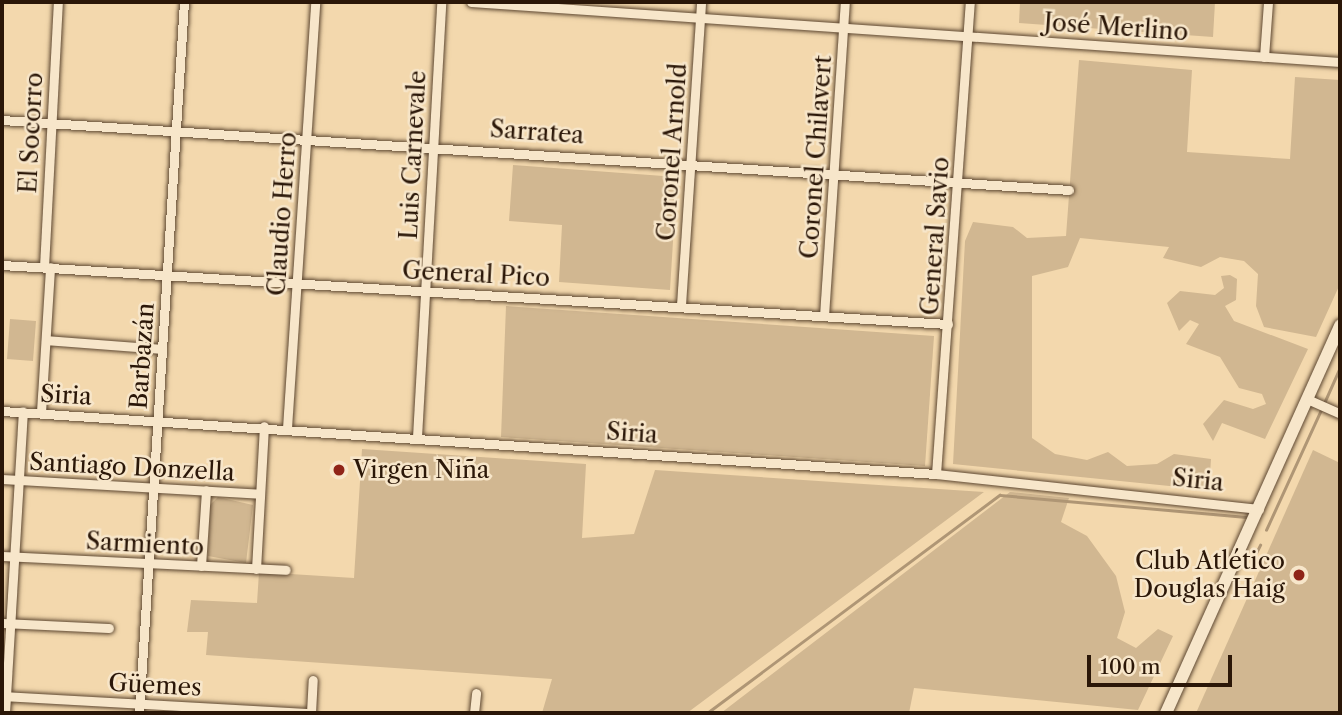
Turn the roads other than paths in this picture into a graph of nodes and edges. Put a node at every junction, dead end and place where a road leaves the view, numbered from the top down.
1 (58, 2) edge
2 (184, 2) edge
3 (315, 2) edge
4 (441, 2) edge
5 (471, 2) edge
6 (701, 2) edge
7 (845, 2) edge
8 (970, 2) edge
9 (1268, 2) edge
10 (562, 4) edge
11 (700, 16) junction
12 (844, 27) junction
13 (968, 37) junction
14 (1264, 57) junction
15 (1340, 62) edge
16 (2, 120) edge
17 (50, 122) junction
18 (177, 128) junction
19 (306, 136) junction
20 (433, 145) junction
21 (690, 162) junction
22 (834, 172) junction
23 (957, 181) junction
24 (1069, 190) dead end
25 (2, 265) edge
26 (47, 267) junction
27 (167, 274) junction
28 (296, 284) junction
29 (425, 291) junction
30 (681, 305) junction
31 (824, 316) junction
32 (948, 324) junction
33 (1340, 325) edge
34 (46, 340) junction
35 (162, 349) junction
36 (1307, 399) junction
37 (2, 411) edge
38 (23, 412) junction
39 (41, 412) junction
40 (1340, 414) edge
41 (158, 419) junction
42 (264, 426) junction
43 (287, 428) junction
44 (417, 437) junction
45 (936, 474) junction
46 (2, 479) edge
47 (19, 479) junction
48 (154, 487) junction
49 (206, 490) junction
50 (260, 494) junction
51 (1259, 509) junction
52 (2, 556) edge
53 (14, 557) junction
54 (149, 563) junction
55 (201, 566) junction
56 (256, 569) junction
57 (286, 570) dead end
58 (6, 623) edge
59 (109, 628) dead end
60 (313, 680) dead end
61 (476, 693) dead end
62 (4, 696) edge
63 (139, 702) junction
64 (5, 713) edge
65 (139, 713) edge
66 (309, 713) edge
67 (474, 713) edge
68 (1166, 713) edge

1 - 17 street, El Socorro
2 - 18 street, Barbazán
3 - 19 street, Claudio Herro
4 - 20 street, Luis Carnevale
5 - 10 street, José Merlino
6 - 11 street, Coronel Arnold
7 - 12 street, Coronel Chilavert
8 - 13 street, General Savio
9 - 14 street
10 - 11 street, José Merlino
11 - 12 street, José Merlino
11 - 21 street, Coronel Arnold
12 - 13 street, José Merlino
12 - 22 street, Coronel Chilavert
13 - 14 street, José Merlino
13 - 23 street, General Savio
14 - 15 street, José Merlino
16 - 17 street, Sarratea
17 - 18 street, Sarratea
17 - 26 street, El Socorro
18 - 19 street, Sarratea
18 - 27 street, Barbazán
19 - 20 street, Sarratea
19 - 28 street, Claudio Herro
20 - 21 street, Sarratea
20 - 29 street, Luis Carnevale
21 - 22 street, Sarratea
21 - 30 street, Coronel Arnold
22 - 23 street, Sarratea
22 - 31 street, Coronel Chilavert
23 - 24 street, Sarratea
23 - 32 street, General Savio
25 - 26 street, General Pico
26 - 27 street, General Pico
26 - 34 street, El Socorro
27 - 28 street, General Pico
27 - 35 street, Barbazán
28 - 29 street, General Pico
28 - 43 street, Claudio Herro
29 - 30 street, General Pico
29 - 44 street, Luis Carnevale
30 - 31 street, General Pico
31 - 32 street, General Pico
32 - 45 street, General Savio
33 - 36 main road
34 - 35 street
34 - 39 street, El Socorro
35 - 41 street, Barbazán
36 - 40 street
36 - 51 main road
37 - 38 street, Siria
38 - 39 street, Siria
38 - 47 street
39 - 41 street, Siria
41 - 42 street, Siria
41 - 48 street, Barbazán
42 - 43 street, Siria
42 - 50 street
43 - 44 street, Siria
44 - 45 street, Siria
45 - 51 street, Siria
46 - 47 street, Santiago Donzella
47 - 48 street, Santiago Donzella
47 - 53 street
48 - 49 street, Santiago Donzella
48 - 54 street, Barbazán
49 - 50 street, Santiago Donzella
49 - 55 street
50 - 56 street
51 - 68 main road
52 - 53 street, Sarmiento
53 - 54 street, Sarmiento
53 - 58 street
54 - 55 street, Sarmiento
54 - 63 street, Barbazán
55 - 56 street, Sarmiento
56 - 57 street, Sarmiento
58 - 59 street
58 - 62 street
60 - 66 street
61 - 67 street
62 - 63 street, Güemes
62 - 64 street
63 - 65 street, Barbazán
63 - 66 street, Güemes

